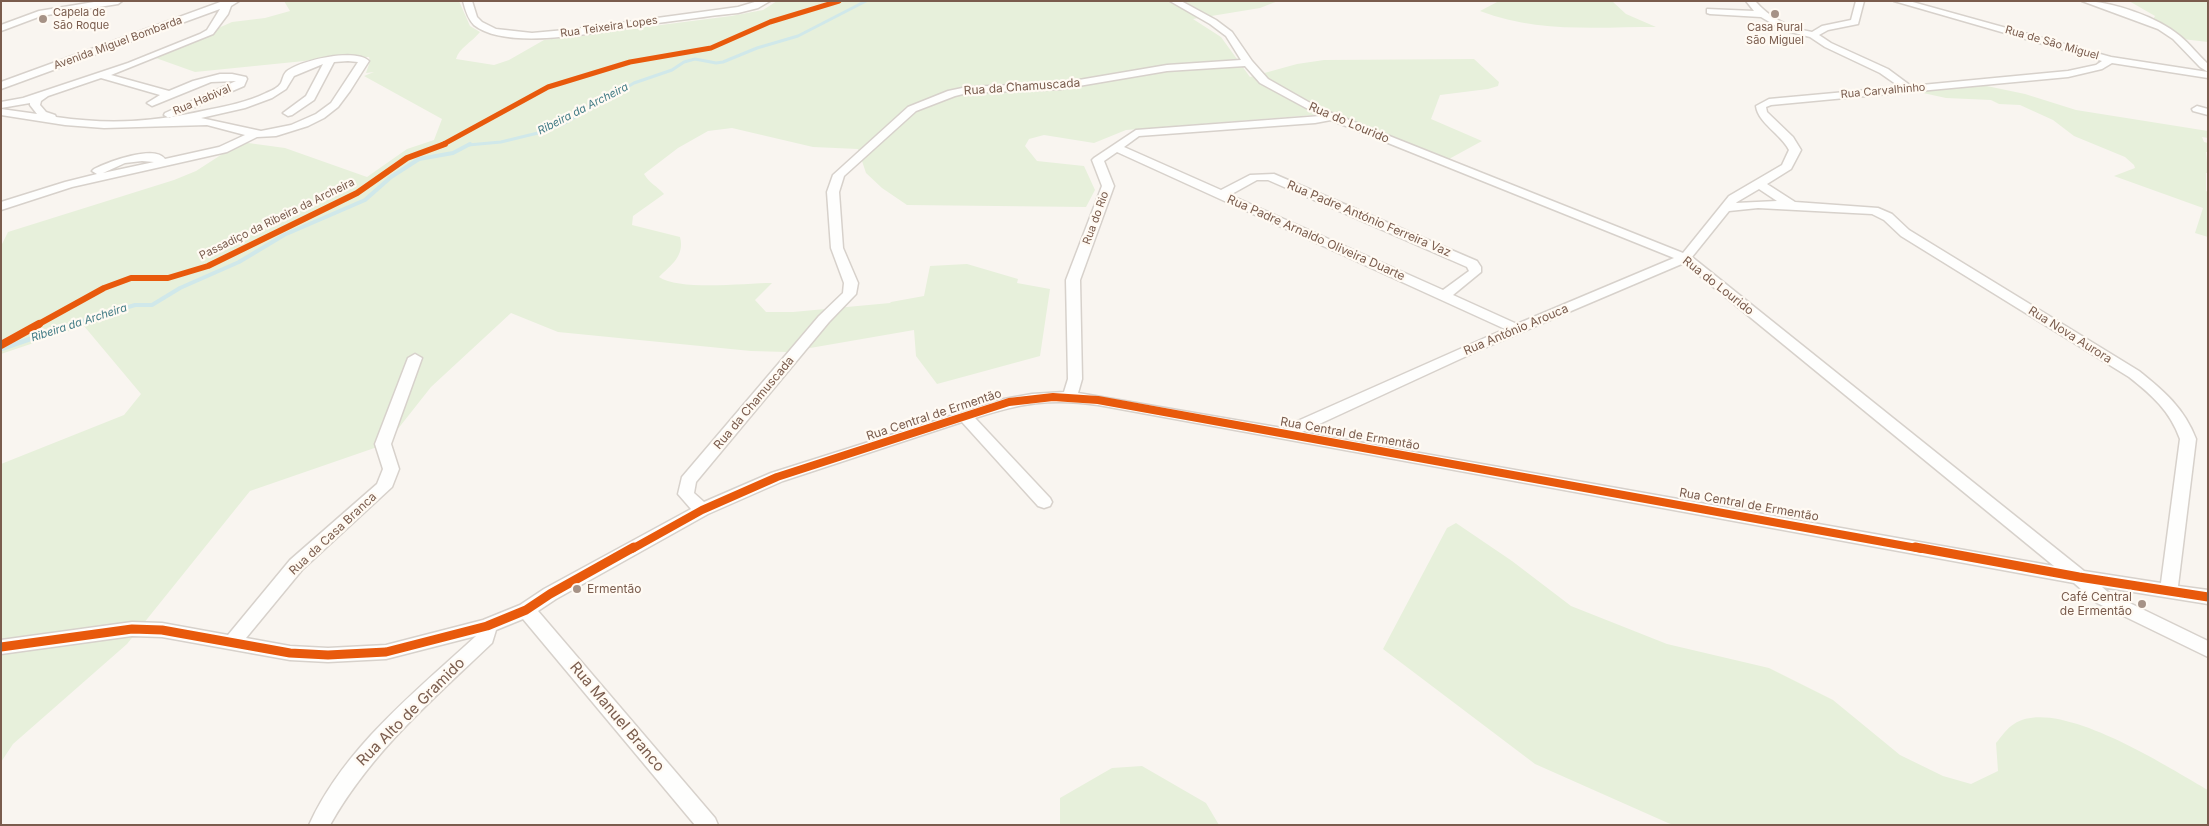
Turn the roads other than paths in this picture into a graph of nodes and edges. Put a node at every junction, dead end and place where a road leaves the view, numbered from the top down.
1 (118, 1) edge
2 (479, 1) edge
3 (766, 1) edge
4 (1174, 1) edge
5 (1750, 1) edge
6 (1860, 1) edge
7 (1898, 1) edge
8 (2086, 1) edge
9 (228, 5) edge
10 (468, 5) edge
11 (1710, 11) dead end
12 (1760, 14) junction
13 (1, 28) edge
14 (1813, 35) junction
15 (2110, 60) junction
16 (330, 61) junction
17 (1248, 64) junction
18 (2208, 68) edge
19 (100, 75) junction
20 (2208, 75) edge
21 (1, 86) edge
22 (1908, 88) junction
23 (44, 94) junction
24 (171, 95) junction
25 (152, 103) dead end
26 (1, 104) edge
27 (1, 112) edge
28 (288, 113) dead end
29 (142, 117) dead end
30 (1329, 117) junction
31 (59, 120) junction
32 (168, 122) junction
33 (258, 134) junction
34 (1115, 147) junction
35 (1759, 184) junction
36 (1221, 195) junction
37 (1792, 205) junction
38 (1, 206) edge
39 (1726, 208) junction
40 (1685, 258) junction
41 (1444, 296) junction
42 (1517, 329) junction
43 (415, 358) dead end
44 (1070, 396) junction
45 (964, 416) junction
46 (1292, 435) junction
47 (1044, 502) dead end
48 (702, 510) junction
49 (2079, 577) junction
50 (2169, 591) junction
51 (2208, 597) edge
52 (526, 610) junction
53 (488, 626) junction
54 (233, 642) junction
55 (1, 647) edge
56 (2208, 650) edge
57 (319, 825) edge
58 (708, 825) edge

1 - 13 street
2 - 10 street
3 - 10 street, Rua Teixeira Lopes
4 - 17 street, Rua do Lourido
5 - 12 street
6 - 14 street
7 - 15 street, Rua de São Miguel
8 - 18 street
9 - 19 street
9 - 21 street, Avenida Miguel Bombarda
11 - 12 street
12 - 14 street
14 - 22 street
15 - 20 street, Rua de São Miguel
15 - 22 street, Rua Carvalhinho
16 - 28 street
16 - 32 street
16 - 33 street
17 - 30 street, Rua do Lourido
17 - 48 street, Rua da Chamuscada
19 - 23 street
19 - 24 street, Rua Habival
22 - 35 street, Rua Carvalhinho
23 - 26 street
23 - 31 street
24 - 25 street, Rua Habival
24 - 29 street, Rua Habival
27 - 31 street
30 - 34 street, Rua do Rio
30 - 40 street, Rua do Lourido
31 - 32 street
32 - 33 street
33 - 38 street
34 - 36 street, Rua Padre Arnaldo Oliveira Duarte
34 - 44 street, Rua do Rio
35 - 37 street
35 - 39 street, Rua António Arouca
36 - 41 street, Rua Padre Arnaldo Oliveira Duarte
36 - 41 street, Rua Padre António Ferreira Vaz
37 - 39 street, Rua Nova Aurora
37 - 50 street, Rua Nova Aurora
39 - 40 street, Rua António Arouca
40 - 42 street, Rua António Arouca
40 - 49 street, Rua do Lourido
41 - 42 street, Rua Padre Arnaldo Oliveira Duarte
42 - 46 street, Rua António Arouca
43 - 54 street, Rua da Casa Branca
44 - 45 street, Rua Central de Ermentão
44 - 46 street, Rua Central de Ermentão
45 - 47 street
45 - 48 street, Rua Central de Ermentão
46 - 49 street, Rua Central de Ermentão
48 - 52 street, Rua Central de Ermentão
49 - 50 street, Rua Central de Ermentão
49 - 56 street, Rua do Lourido
50 - 51 street, Rua Central de Ermentão
52 - 53 street, Rua Central de Ermentão
52 - 58 street, Rua Manuel Branco
53 - 54 street, Rua Central de Ermentão
53 - 57 street, Rua Alto de Gramido
54 - 55 street, Rua Central de Ermentão

